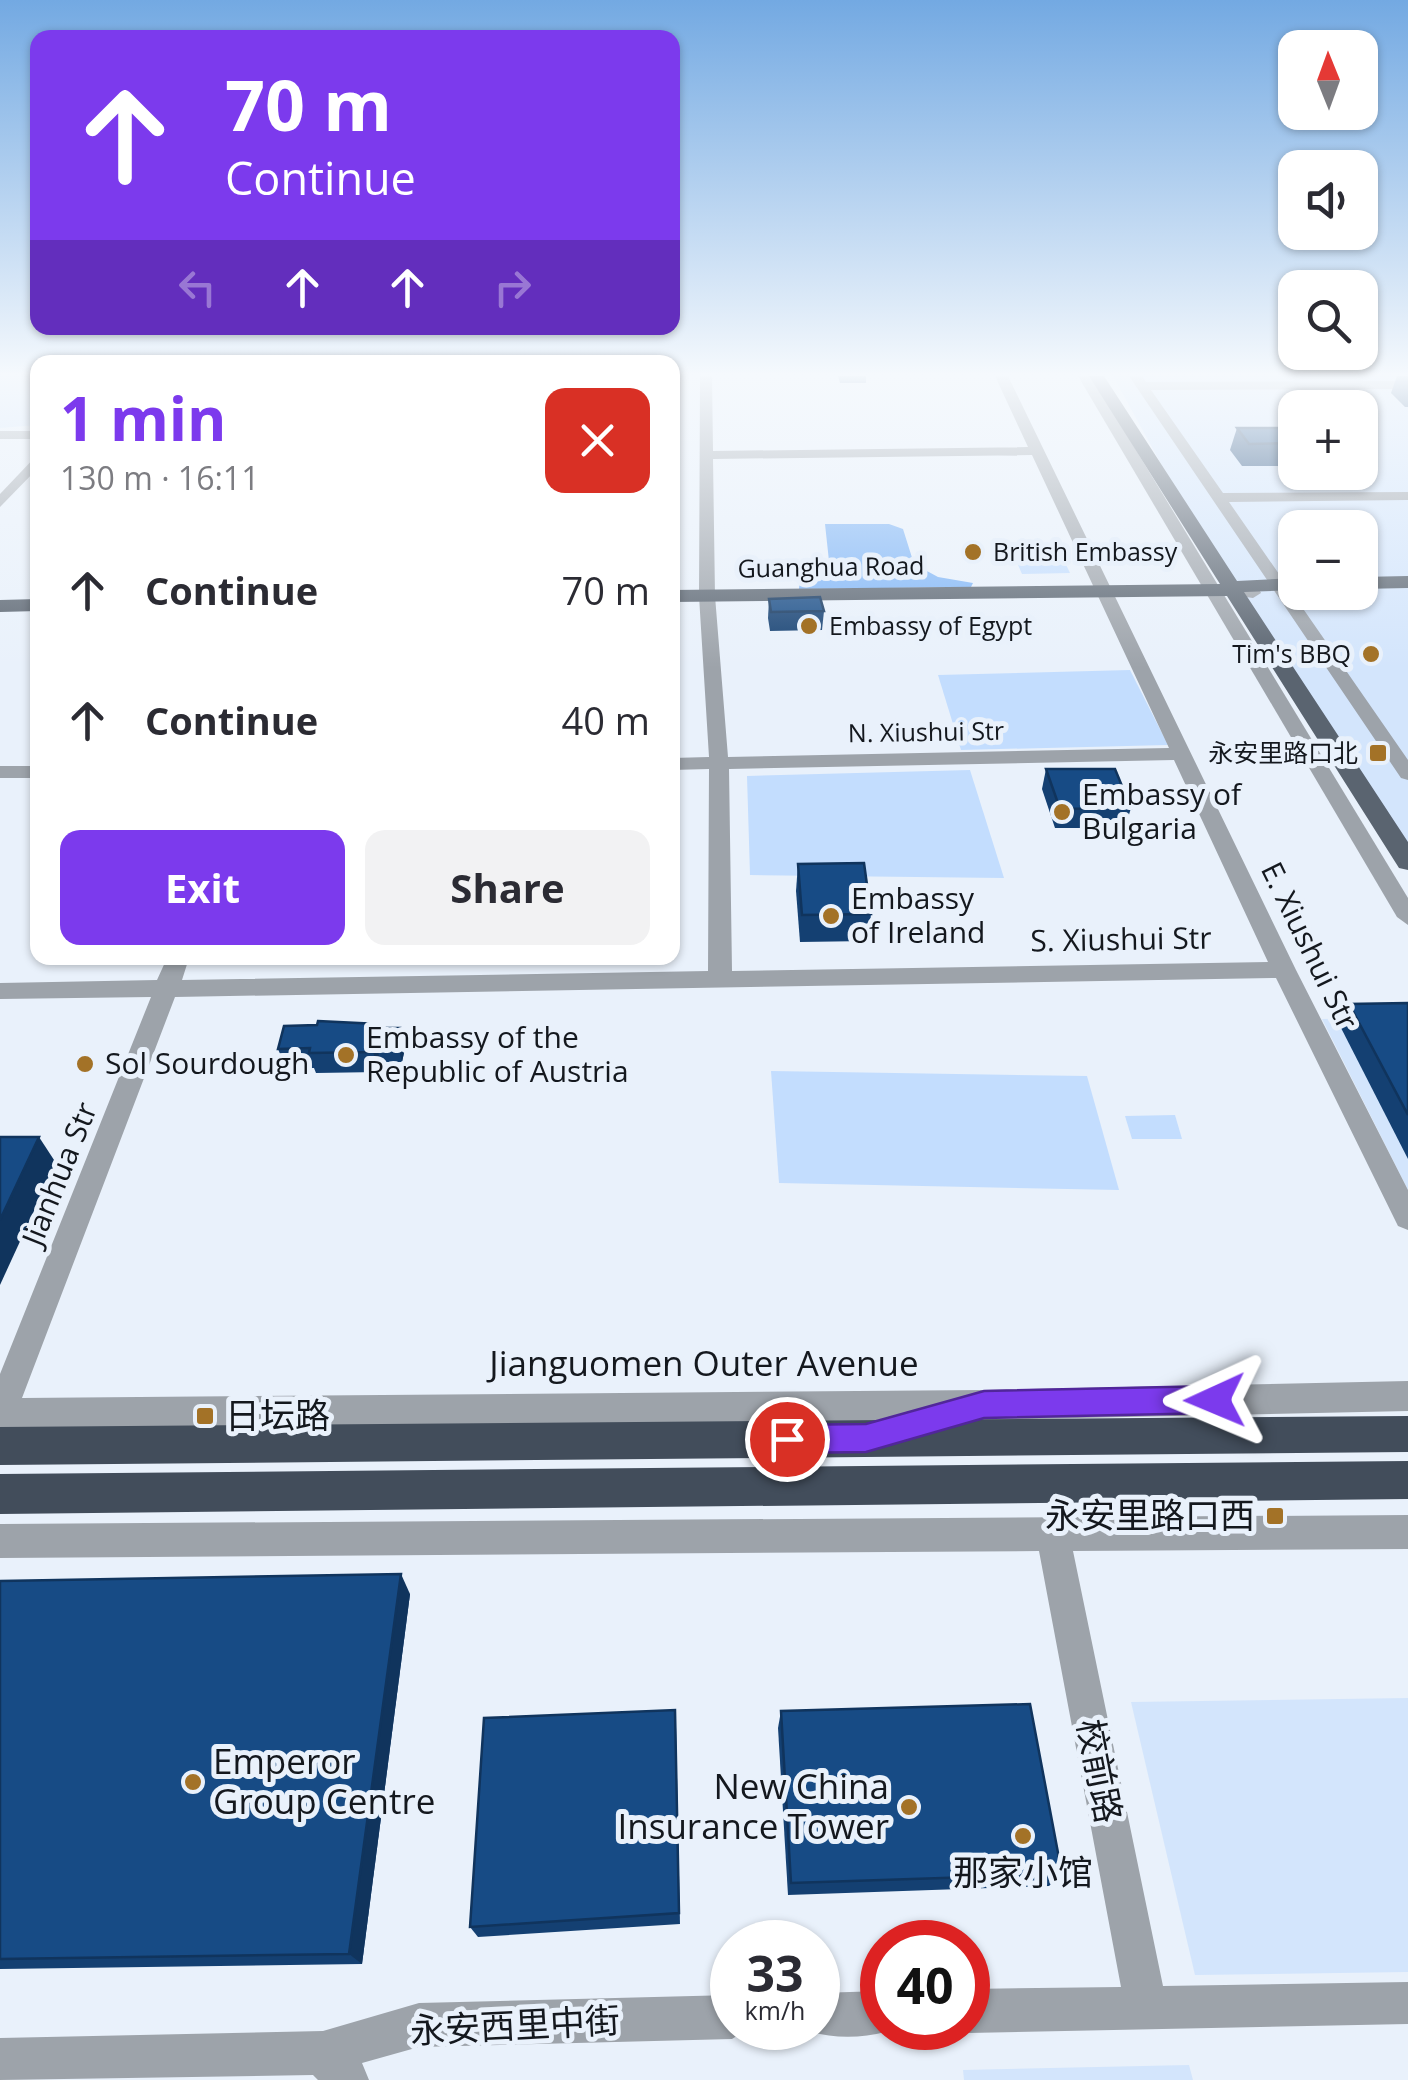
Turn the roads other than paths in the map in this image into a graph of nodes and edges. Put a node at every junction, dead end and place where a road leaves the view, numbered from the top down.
1 (25, 473) edge
2 (706, 473) edge
3 (1046, 473) edge
4 (1153, 473) edge
5 (1160, 473) edge
6 (1170, 473) edge
7 (1202, 473) edge
8 (1408, 496) edge
9 (1219, 498) junction
10 (0, 502) edge
11 (1278, 575) edge
12 (1408, 582) edge
13 (1378, 583) edge
14 (1278, 588) edge
15 (1236, 589) junction
16 (1408, 591) edge
17 (1102, 592) junction
18 (1378, 592) edge
19 (680, 596) edge
20 (707, 596) junction
21 (0, 606) edge
22 (30, 606) edge
23 (1302, 610) edge
24 (1181, 754) junction
25 (719, 763) junction
26 (680, 764) edge
27 (0, 772) edge
28 (30, 772) edge
29 (1408, 774) edge
30 (1408, 830) edge
31 (1408, 862) edge
32 (1408, 918) edge
33 (176, 965) edge
34 (1284, 970) junction
35 (720, 978) junction
36 (167, 989) junction
37 (0, 992) edge
38 (1408, 1218) edge
39 (1408, 1396) edge
40 (984, 1404) junction
41 (0, 1413) edge
42 (1408, 1434) edge
43 (866, 1438) junction
44 (0, 1446) edge
45 (1408, 1480) edge
46 (0, 1494) edge
47 (1408, 1532) edge
48 (1053, 1536) junction
49 (0, 1541) edge
50 (1408, 2003) edge
51 (1146, 2006) junction
52 (990, 2010) edge
53 (710, 2017) edge
54 (0, 2060) edge
55 (335, 2066) edge

1 - 10 street
2 - 20 street
3 - 17 street, E. Xiushui Str
4 - 15 street
5 - 15 main road
6 - 15 main road
7 - 9 street
8 - 9 street
9 - 11 street
12 - 13 main road
14 - 15 main road, Guanghua Road
15 - 17 main road, Guanghua Road
15 - 30 main road
15 - 31 main road
15 - 32 street
16 - 18 main road
17 - 20 main road, Guanghua Road
17 - 24 street, E. Xiushui Str
19 - 20 main road, Guanghua Road
20 - 25 street
21 - 22 main road
23 - 29 street
24 - 25 street, N. Xiushui Str
24 - 34 street, E. Xiushui Str
25 - 26 street, N. Xiushui Str
25 - 35 street
27 - 28 street
33 - 36 street, Jianhua Str
34 - 35 street, S. Xiushui Str
34 - 38 street, E. Xiushui Str
35 - 36 street, S. Xiushui Str
36 - 37 street, S. Xiushui Str
36 - 41 street, Jianhua Str
39 - 40 street, Jianguomen Outer Avenue
40 - 41 street, Jianguomen Outer Avenue
40 - 43 street
42 - 43 highway
43 - 44 highway
45 - 46 highway
47 - 48 street
48 - 49 street
48 - 51 street, 校前路
50 - 51 street
51 - 52 street
53 - 55 street, 永安西里中街
54 - 55 street, 永安西里中街

